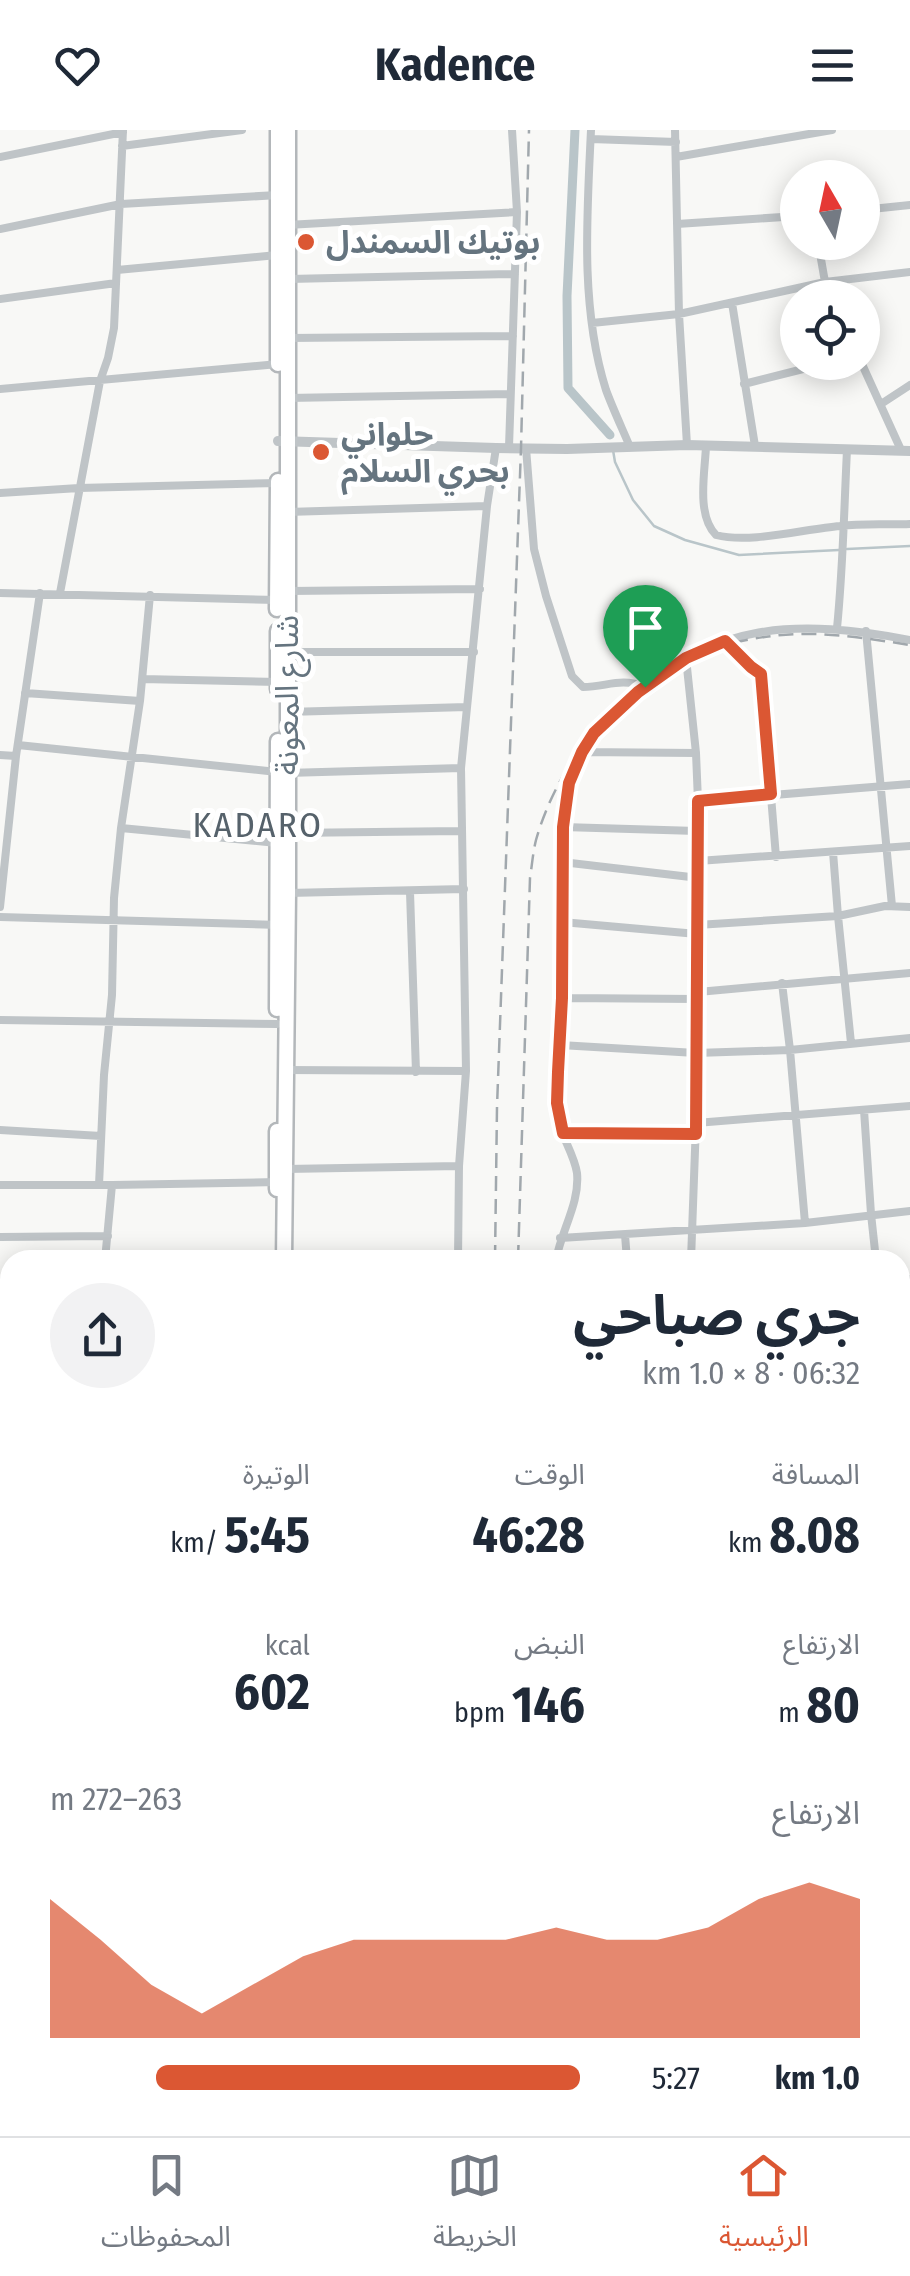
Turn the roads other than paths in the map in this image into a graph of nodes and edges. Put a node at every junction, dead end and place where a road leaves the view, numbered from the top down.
1 (242, 130) edge
2 (278, 130) edge
3 (288, 130) edge
4 (512, 130) edge
5 (675, 130) edge
6 (832, 130) edge
7 (122, 131) edge
8 (591, 135) edge
9 (778, 135) edge
10 (676, 142) junction
11 (122, 146) junction
12 (0, 157) edge
13 (676, 157) junction
14 (278, 195) junction
15 (120, 204) junction
16 (910, 206) edge
17 (880, 208) edge
18 (517, 212) junction
19 (780, 217) edge
20 (288, 224) junction
21 (678, 224) junction
22 (0, 228) edge
23 (278, 254) junction
24 (117, 270) junction
25 (910, 272) edge
26 (515, 274) junction
27 (288, 279) junction
28 (842, 280) edge
29 (116, 283) junction
30 (780, 292) edge
31 (0, 300) edge
32 (732, 303) junction
33 (679, 314) junction
34 (592, 323) junction
35 (513, 336) junction
36 (288, 338) junction
37 (278, 364) junction
38 (780, 375) edge
39 (869, 380) edge
40 (100, 381) junction
41 (744, 384) junction
42 (910, 385) edge
43 (0, 389) edge
44 (510, 394) junction
45 (288, 398) junction
46 (880, 404) junction
47 (282, 442) junction
48 (687, 446) junction
49 (706, 446) junction
50 (754, 446) junction
51 (502, 447) junction
52 (624, 447) junction
53 (526, 448) junction
54 (847, 450) junction
55 (906, 450) edge
56 (278, 484) junction
57 (79, 488) junction
58 (0, 492) edge
59 (488, 506) junction
60 (287, 512) junction
61 (910, 524) edge
62 (842, 529) junction
63 (480, 589) junction
64 (0, 593) edge
65 (60, 593) junction
66 (40, 594) junction
67 (150, 595) junction
68 (282, 596) junction
69 (837, 628) junction
70 (866, 632) junction
71 (910, 640) edge
72 (725, 641) junction
73 (288, 652) junction
74 (474, 652) junction
75 (686, 658) junction
76 (142, 679) junction
77 (278, 682) junction
78 (645, 687) junction
79 (25, 694) junction
80 (140, 702) junction
81 (466, 707) junction
82 (288, 712) junction
83 (18, 745) junction
84 (282, 748) junction
85 (582, 752) junction
86 (696, 753) junction
87 (0, 755) edge
88 (16, 756) junction
89 (130, 758) junction
90 (461, 768) junction
91 (282, 772) junction
92 (910, 784) edge
93 (881, 785) junction
94 (771, 794) junction
95 (698, 801) junction
96 (563, 827) junction
97 (120, 828) junction
98 (462, 830) junction
99 (697, 832) junction
100 (282, 838) junction
101 (910, 846) edge
102 (886, 847) junction
103 (3, 852) edge
104 (833, 852) junction
105 (776, 856) junction
106 (698, 861) junction
107 (562, 862) junction
108 (699, 878) junction
109 (464, 890) junction
110 (410, 892) junction
111 (288, 893) junction
112 (892, 906) junction
113 (0, 907) edge
114 (910, 907) edge
115 (838, 916) junction
116 (0, 917) edge
117 (113, 921) junction
118 (562, 922) junction
119 (282, 925) junction
120 (697, 930) junction
121 (910, 973) edge
122 (844, 978) junction
123 (782, 983) junction
124 (698, 996) junction
125 (562, 998) junction
126 (0, 1020) edge
127 (110, 1023) junction
128 (277, 1024) junction
129 (910, 1038) edge
130 (850, 1043) junction
131 (560, 1046) junction
132 (790, 1050) junction
133 (696, 1053) junction
134 (286, 1070) junction
135 (416, 1072) junction
136 (466, 1072) junction
137 (910, 1106) edge
138 (864, 1110) junction
139 (796, 1115) junction
140 (696, 1128) junction
141 (0, 1130) edge
142 (563, 1133) junction
143 (101, 1136) junction
144 (459, 1166) junction
145 (286, 1169) junction
146 (276, 1182) junction
147 (0, 1184) edge
148 (98, 1185) junction
149 (112, 1186) junction
150 (910, 1210) edge
151 (871, 1214) junction
152 (805, 1223) junction
153 (692, 1232) junction
154 (626, 1235) junction
155 (108, 1236) junction
156 (0, 1237) edge
157 (560, 1238) junction
158 (107, 1250) edge
159 (276, 1250) edge
160 (284, 1250) edge
161 (458, 1250) edge
162 (558, 1250) edge
163 (627, 1250) edge
164 (691, 1250) edge
165 (875, 1250) edge

1 - 11 street
2 - 14 highway, شارع المعونة
3 - 20 highway, شارع المعونة
4 - 18 street
5 - 10 street
6 - 9 street
7 - 11 street
7 - 12 street
8 - 10 street
8 - 34 street
9 - 13 street
10 - 13 street
11 - 15 street
13 - 21 street
14 - 15 street
14 - 23 highway, شارع المعونة
15 - 22 street
15 - 24 street
16 - 17 street
18 - 20 street
18 - 26 street
19 - 21 street
20 - 27 highway, شارع المعونة
21 - 33 street
23 - 24 street
23 - 37 highway, شارع المعونة
24 - 29 street
25 - 28 street
26 - 27 street
26 - 35 street
27 - 36 highway, شارع المعونة
29 - 31 street
29 - 40 street
30 - 32 street
32 - 33 street
32 - 41 street
33 - 34 street
33 - 48 street
34 - 52 street
35 - 36 street
35 - 44 street
36 - 45 highway, شارع المعونة
37 - 40 street
37 - 47 highway, شارع المعونة
38 - 41 street
39 - 46 street
40 - 43 street
40 - 57 street
41 - 50 street
42 - 46 street
44 - 45 street
44 - 51 street
45 - 47 highway, شارع المعونة
46 - 55 street
47 - 51 street
47 - 56 highway, شارع المعونة
47 - 60 highway, شارع المعونة
48 - 49 street
48 - 52 street
49 - 50 street
49 - 62 street
50 - 54 street
51 - 53 street
51 - 59 street
52 - 53 street
53 - 78 street
54 - 55 street
54 - 62 street
56 - 57 street
56 - 68 highway, شارع المعونة
57 - 58 street
57 - 65 street
59 - 60 street
59 - 63 street
60 - 68 highway, شارع المعونة
61 - 62 street
62 - 69 street
63 - 68 street
63 - 74 street
64 - 66 street
65 - 66 street
65 - 67 street
66 - 79 street
67 - 68 street
67 - 76 street
68 - 73 highway, شارع المعونة
68 - 77 highway, شارع المعونة
69 - 70 street
69 - 72 street
70 - 71 street
70 - 93 street
72 - 75 street
72 - 94 street
73 - 74 street
73 - 82 highway, شارع المعونة
74 - 81 street
75 - 78 street
75 - 86 street
76 - 77 street
76 - 80 street
77 - 84 highway, شارع المعونة
78 - 85 street
79 - 80 street
79 - 83 street
80 - 89 street
81 - 82 street
81 - 90 street
82 - 84 highway, شارع المعونة
83 - 88 street
83 - 89 street
84 - 91 highway, شارع المعونة
85 - 86 street
85 - 96 street
86 - 95 street
87 - 88 street
88 - 103 street
89 - 91 street
89 - 97 street
90 - 91 street
90 - 98 street
91 - 100 highway, شارع المعونة
92 - 93 street
93 - 94 street
93 - 102 street
94 - 95 street
94 - 105 street
95 - 99 street
96 - 99 street
96 - 107 street
97 - 100 street
97 - 117 street
98 - 100 street
98 - 109 street
99 - 106 street
100 - 111 highway, شارع المعونة
100 - 119 highway, شارع المعونة
101 - 102 street
102 - 104 street
102 - 112 street
103 - 113 street
104 - 105 street
104 - 115 street
105 - 106 street
106 - 108 street
107 - 108 street
107 - 118 street
108 - 120 street
109 - 110 street
109 - 136 street
110 - 111 street
110 - 135 street
111 - 119 highway, شارع المعونة
112 - 114 street
112 - 115 street
115 - 120 street
115 - 122 street
116 - 117 street
117 - 119 street
117 - 127 street
118 - 120 street
118 - 125 street
119 - 128 highway, شارع المعونة
119 - 134 highway, شارع المعونة
120 - 124 street
121 - 122 street
122 - 123 street
122 - 130 street
123 - 124 street
123 - 132 street
124 - 125 street
124 - 133 street
125 - 131 street
126 - 127 street
127 - 128 street
127 - 143 street
128 - 146 highway, شارع المعونة
129 - 130 street
130 - 132 street
131 - 133 street
131 - 142 street
132 - 133 street
132 - 139 street
133 - 140 street
134 - 135 street
134 - 145 highway, شارع المعونة
135 - 136 street
136 - 144 street
137 - 138 street
138 - 139 street
138 - 151 street
139 - 140 street
139 - 152 street
140 - 142 street
140 - 153 street
141 - 143 street
142 - 157 street
143 - 148 street
144 - 145 street
144 - 161 street
145 - 160 highway, شارع المعونة
146 - 149 street
146 - 159 highway, شارع المعونة
147 - 148 street
148 - 149 street
149 - 155 street
150 - 151 street
151 - 152 street
151 - 165 street
152 - 153 street
153 - 154 street
153 - 164 street
154 - 157 street
154 - 163 street
155 - 156 street
155 - 158 street
157 - 162 street

